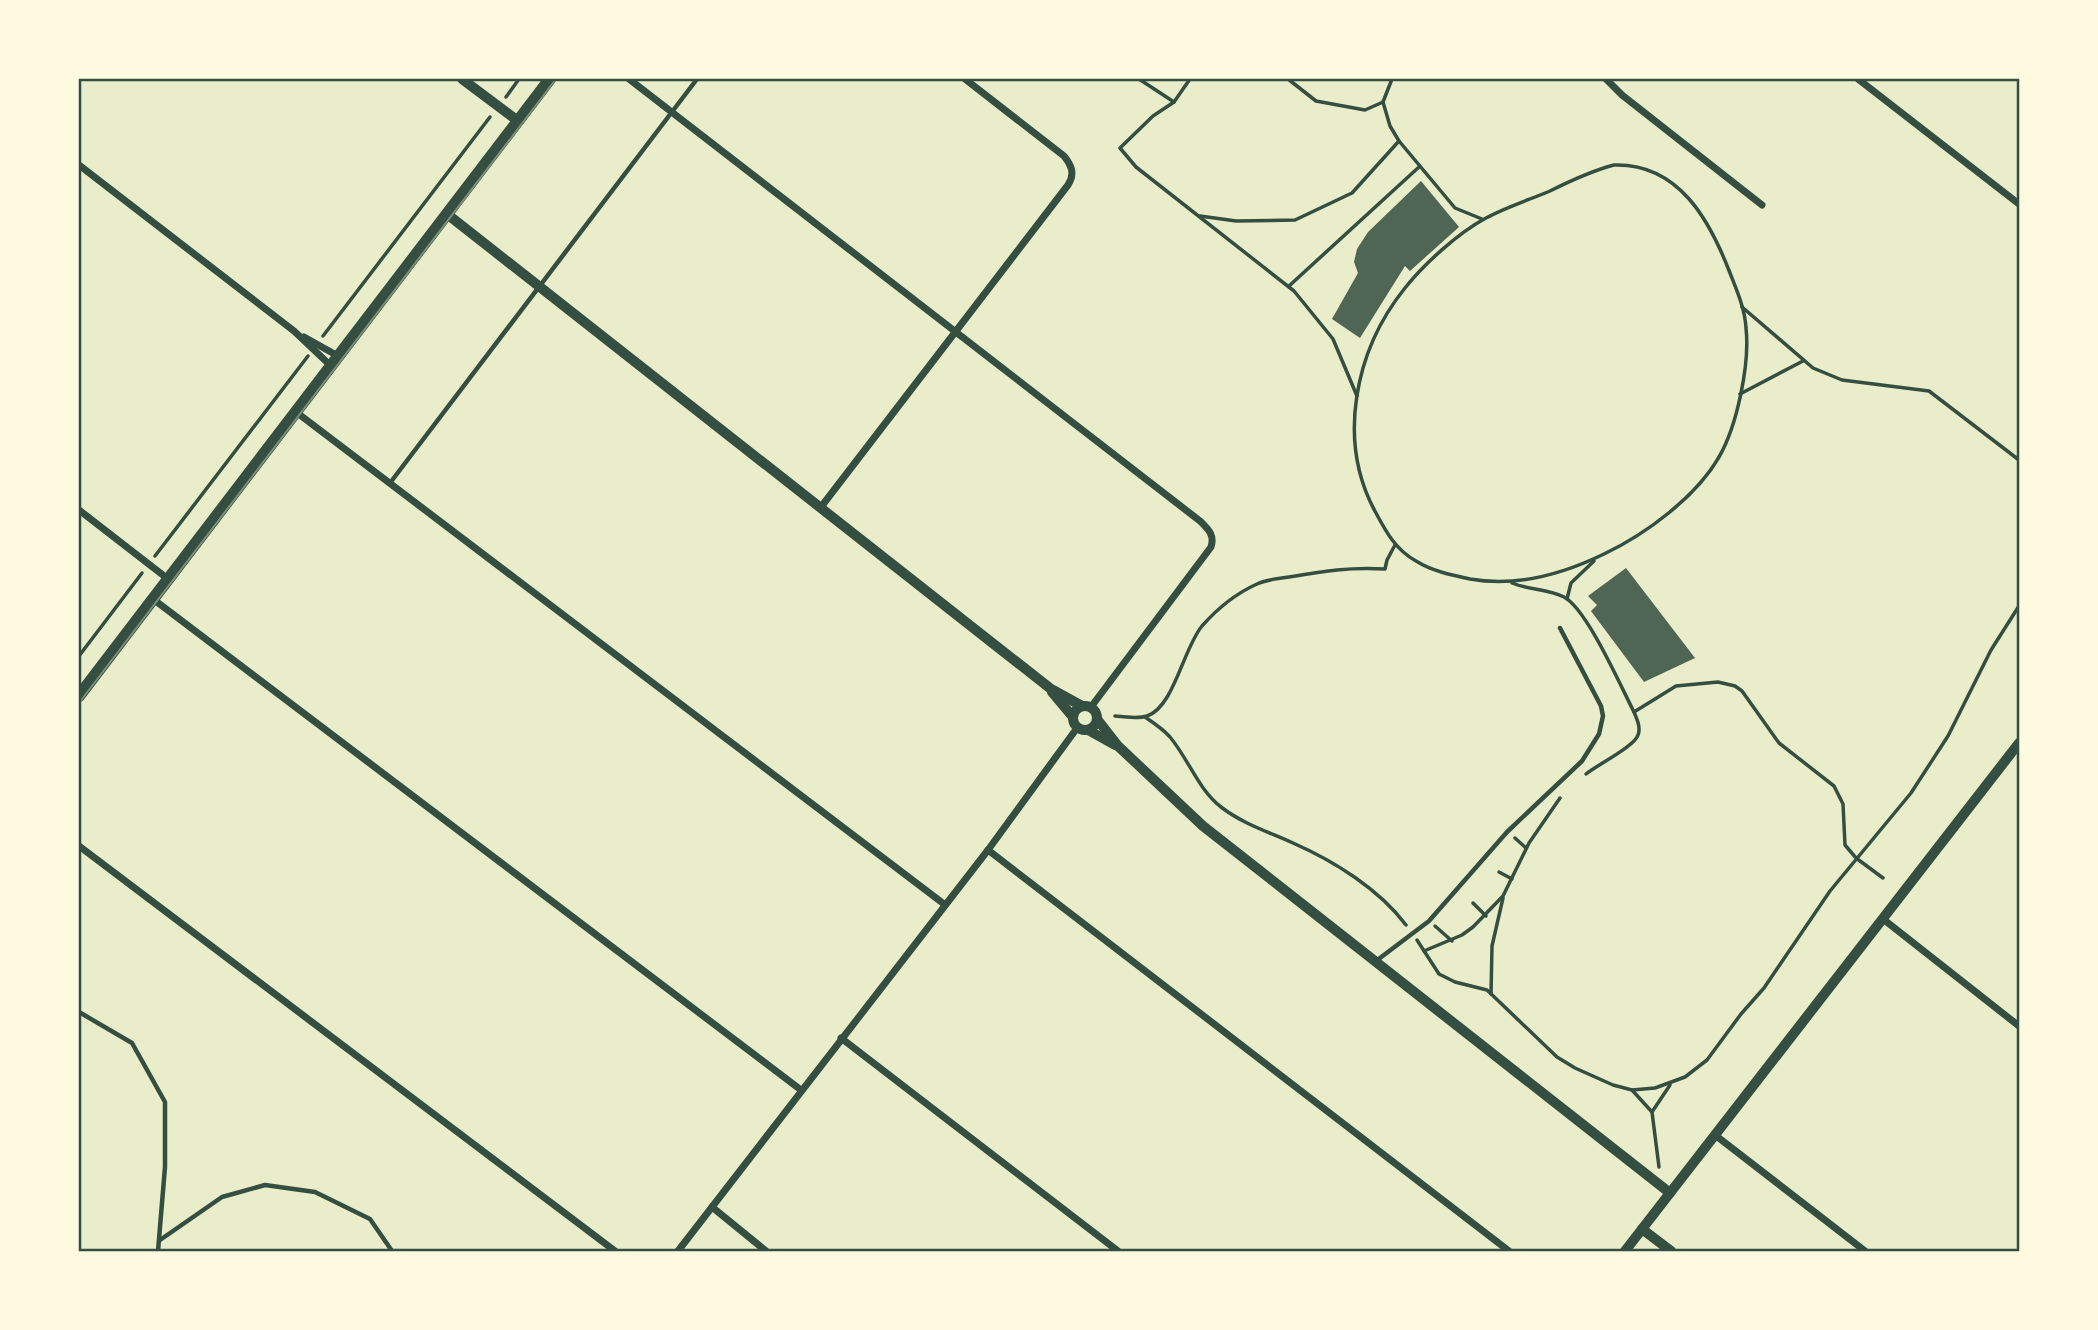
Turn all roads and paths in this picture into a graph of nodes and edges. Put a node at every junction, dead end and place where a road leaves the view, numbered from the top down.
1 (462, 79) edge
2 (519, 79) edge
3 (550, 79) edge
4 (629, 79) edge
5 (697, 79) edge
6 (965, 79) edge
7 (1139, 79) edge
8 (1190, 79) edge
9 (1288, 79) edge
10 (1392, 79) edge
11 (1606, 79) edge
12 (1858, 79) edge
13 (505, 98) dead end
14 (1174, 102) junction
15 (1383, 102) junction
16 (672, 112) junction
17 (491, 115) dead end
18 (518, 121) junction
19 (1399, 141) junction
20 (79, 165) edge
21 (1419, 167) junction
22 (2019, 204) edge
23 (1762, 205) dead end
24 (447, 214) junction
25 (1198, 215) junction
26 (1483, 220) junction
27 (539, 285) junction
28 (1289, 287) junction
29 (1742, 307) junction
30 (956, 332) junction
31 (315, 347) junction
32 (1804, 360) junction
33 (335, 361) junction
34 (1740, 394) junction
35 (1357, 397) junction
36 (296, 412) junction
37 (2019, 460) edge
38 (389, 483) junction
39 (821, 508) junction
40 (79, 510) edge
41 (1395, 545) junction
42 (1598, 557) junction
43 (149, 564) junction
44 (168, 579) junction
45 (1510, 582) junction
46 (153, 598) junction
47 (1567, 599) junction
48 (2019, 606) edge
49 (1560, 628) dead end
50 (79, 656) edge
51 (1051, 689) junction
52 (79, 696) edge
53 (1086, 707) junction
54 (1634, 712) junction
55 (1115, 716) dead end
56 (1145, 717) junction
57 (1097, 719) junction
58 (1079, 725) junction
59 (2019, 743) edge
60 (1118, 747) junction
61 (1580, 779) dead end
62 (1561, 797) dead end
63 (79, 846) edge
64 (988, 850) junction
65 (1856, 858) junction
66 (1499, 872) dead end
67 (1883, 878) dead end
68 (1512, 879) junction
69 (1503, 896) junction
70 (1473, 903) dead end
71 (944, 904) junction
72 (1486, 916) junction
73 (1883, 919) junction
74 (1429, 921) junction
75 (1413, 934) junction
76 (1451, 941) junction
77 (1423, 951) junction
78 (1376, 961) junction
79 (1491, 993) junction
80 (79, 1012) edge
81 (2019, 1026) edge
82 (841, 1038) junction
83 (1671, 1083) junction
84 (801, 1090) junction
85 (1632, 1090) junction
86 (1652, 1112) junction
87 (1715, 1135) junction
88 (1658, 1169) dead end
89 (1670, 1193) junction
90 (712, 1207) junction
91 (1642, 1229) junction
92 (159, 1240) junction
93 (158, 1251) edge
94 (392, 1251) edge
95 (615, 1251) edge
96 (678, 1251) edge
97 (766, 1251) edge
98 (1118, 1251) edge
99 (1509, 1251) edge
100 (1625, 1251) edge
101 (1671, 1251) edge
102 (1865, 1251) edge

1 - 18 street
2 - 13 path
3 - 18 main road
4 - 16 street
5 - 16 lane
6 - 30 street
7 - 14 path
8 - 14 path
9 - 15 path
10 - 15 path
11 - 23 street
12 - 22 street
14 - 25 path
15 - 19 path
16 - 27 lane
16 - 30 street
17 - 31 path
18 - 24 main road
19 - 21 path
19 - 25 path
20 - 31 street
21 - 26 path
21 - 28 path
24 - 27 street
24 - 33 main road
25 - 28 path
26 - 29 path
26 - 35 path
27 - 38 lane
27 - 39 street
28 - 35 path
29 - 32 path
29 - 34 path
30 - 39 street
30 - 53 street
31 - 33 street
31 - 33 street
31 - 43 path
32 - 34 path
32 - 37 path
33 - 36 main road
34 - 42 path
35 - 41 path
36 - 38 street
36 - 44 main road
38 - 71 street
39 - 51 street
40 - 43 street
41 - 45 path
41 - 56 path
42 - 45 path
42 - 47 path
43 - 44 street
43 - 50 path
44 - 46 main road
45 - 47 path
46 - 52 main road
46 - 84 street
47 - 54 path
48 - 65 path
49 - 74 lane
51 - 53 street
51 - 58 street
53 - 57 street
53 - 58 street
54 - 61 path
54 - 65 path
55 - 56 path
56 - 75 path
57 - 58 street
57 - 60 street
58 - 60 street
58 - 64 street
59 - 73 street
60 - 78 street
62 - 68 path
63 - 95 street
64 - 71 street
64 - 99 street
65 - 67 path
65 - 83 path
66 - 68 path
68 - 69 path
69 - 72 path
69 - 79 path
70 - 72 path
71 - 82 street
72 - 76 path
73 - 81 street
73 - 87 street
74 - 75 lane
74 - 76 path
75 - 77 path
75 - 78 lane
76 - 77 path
77 - 79 path
78 - 89 street
79 - 85 path
80 - 92 lane
82 - 84 street
82 - 98 street
83 - 85 path
83 - 86 path
84 - 90 street
85 - 86 path
86 - 88 path
87 - 89 street
87 - 102 street
89 - 91 street
90 - 96 street
90 - 97 street
91 - 100 street
91 - 101 street
92 - 93 lane
92 - 94 lane

